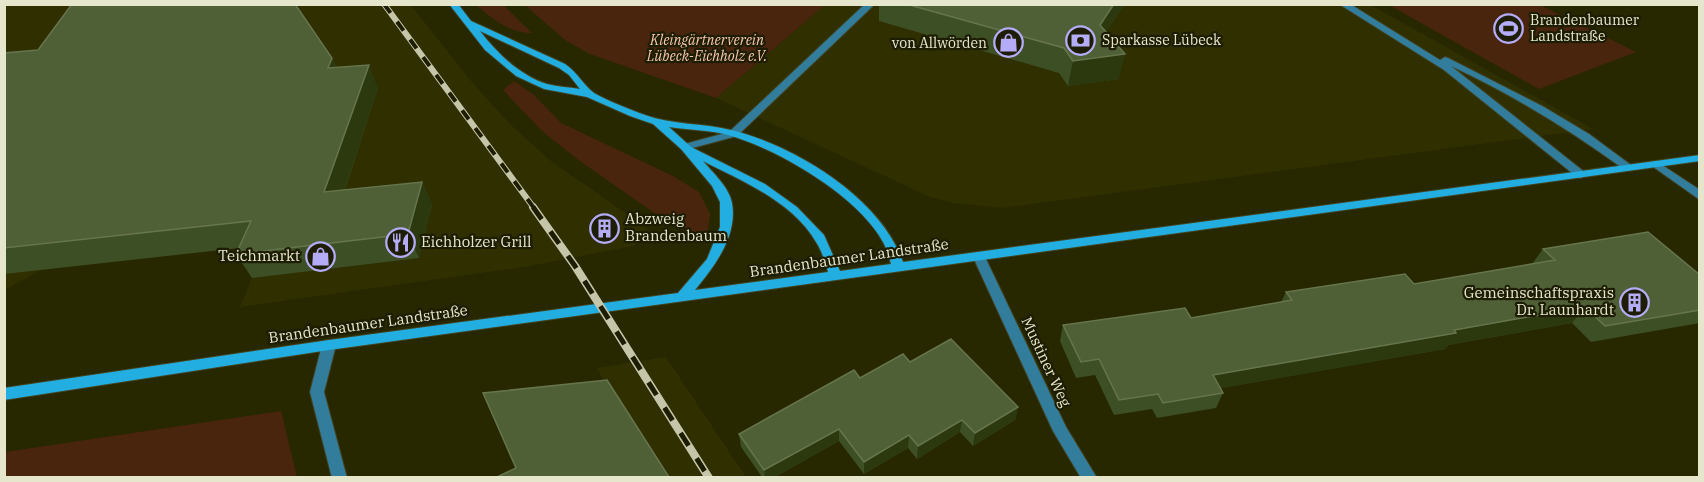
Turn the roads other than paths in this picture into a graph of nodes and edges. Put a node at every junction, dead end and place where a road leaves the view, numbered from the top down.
1 (453, 4) edge
2 (871, 4) edge
3 (1343, 4) edge
4 (468, 22) junction
5 (1416, 48) junction
6 (589, 94) junction
7 (657, 122) junction
8 (733, 134) junction
9 (685, 147) junction
10 (1700, 158) edge
11 (1656, 164) junction
12 (1629, 168) junction
13 (1581, 174) junction
14 (1700, 196) edge
15 (979, 256) junction
16 (899, 268) junction
17 (836, 277) junction
18 (681, 298) junction
19 (329, 345) junction
20 (4, 394) edge
21 (340, 477) edge
22 (1090, 477) edge

1 - 4 main road
2 - 8 street
3 - 5 street
4 - 6 main road
4 - 6 main road
5 - 12 street
5 - 13 street
6 - 7 main road
7 - 8 main road
7 - 9 main road
8 - 9 street
8 - 16 main road
9 - 17 main road
9 - 18 main road
10 - 11 main road, Brandenbaumer Landstraße
11 - 12 main road, Brandenbaumer Landstraße
11 - 14 street
12 - 13 main road, Brandenbaumer Landstraße
13 - 15 main road, Brandenbaumer Landstraße
15 - 16 main road, Brandenbaumer Landstraße
15 - 22 street, Mustiner Weg
16 - 17 main road, Brandenbaumer Landstraße
17 - 18 main road, Brandenbaumer Landstraße
18 - 19 main road, Brandenbaumer Landstraße
19 - 20 main road, Brandenbaumer Landstraße
19 - 21 street

